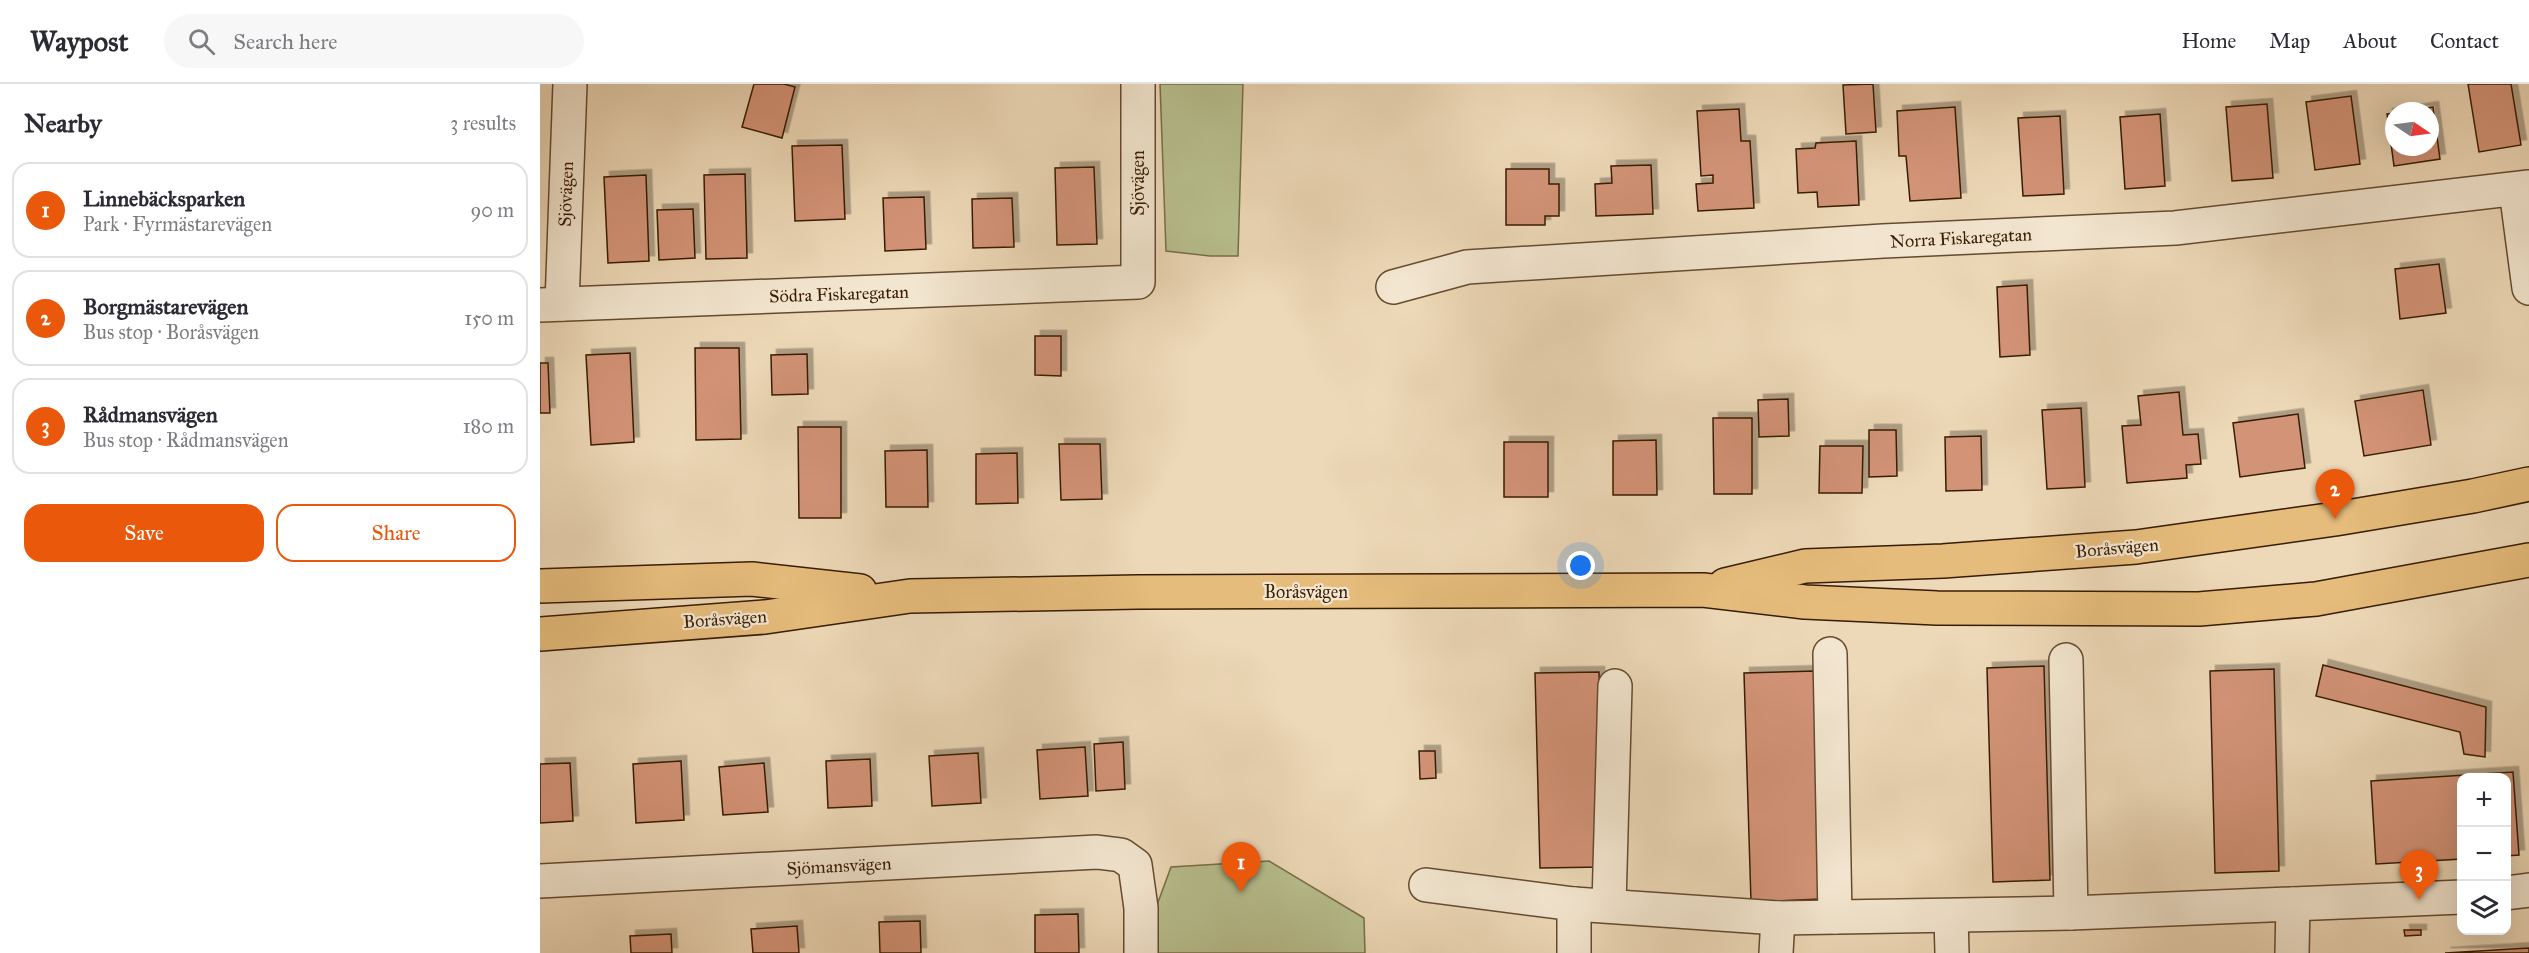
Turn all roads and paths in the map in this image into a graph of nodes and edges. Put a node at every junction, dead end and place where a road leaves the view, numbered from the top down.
1 (570, 84) edge
2 (1138, 84) edge
3 (2523, 189) edge
4 (1138, 282) joint
5 (1393, 287) dead end
6 (2529, 288) edge
7 (551, 305) edge
8 (2529, 484) edge
9 (2529, 560) edge
10 (540, 586) edge
11 (1703, 590) junction
12 (910, 596) junction
13 (540, 634) edge
14 (1830, 654) dead end
15 (2066, 660) dead end
16 (1615, 686) dead end
17 (540, 882) edge
18 (1426, 885) dead end
19 (2529, 890) edge
20 (2511, 892) edge
21 (2457, 897) edge
22 (1574, 904) junction
23 (2293, 904) junction
24 (1609, 905) junction
25 (2071, 913) junction
26 (1951, 916) junction
27 (1835, 917) junction
28 (1778, 918) junction
29 (1141, 953) edge
30 (1574, 953) edge
31 (1776, 953) edge
32 (1952, 953) edge
33 (2292, 953) edge

1 - 7 street, Sjövägen
2 - 4 street, Sjövägen
3 - 5 street, Norra Fiskaregatan
3 - 6 street
4 - 7 street, Södra Fiskaregatan
8 - 11 main road, Boråsvägen
9 - 11 main road, Boråsvägen
10 - 12 main road, Boråsvägen
11 - 12 main road, Boråsvägen
12 - 13 main road, Boråsvägen
14 - 27 street
15 - 25 street
16 - 24 street
17 - 29 street, Sjömansvägen
18 - 22 street
19 - 20 street
21 - 23 street
22 - 24 street
22 - 30 street
23 - 25 street
23 - 33 street
24 - 28 street
25 - 26 street
26 - 27 street
26 - 32 street
27 - 28 street
28 - 31 street

